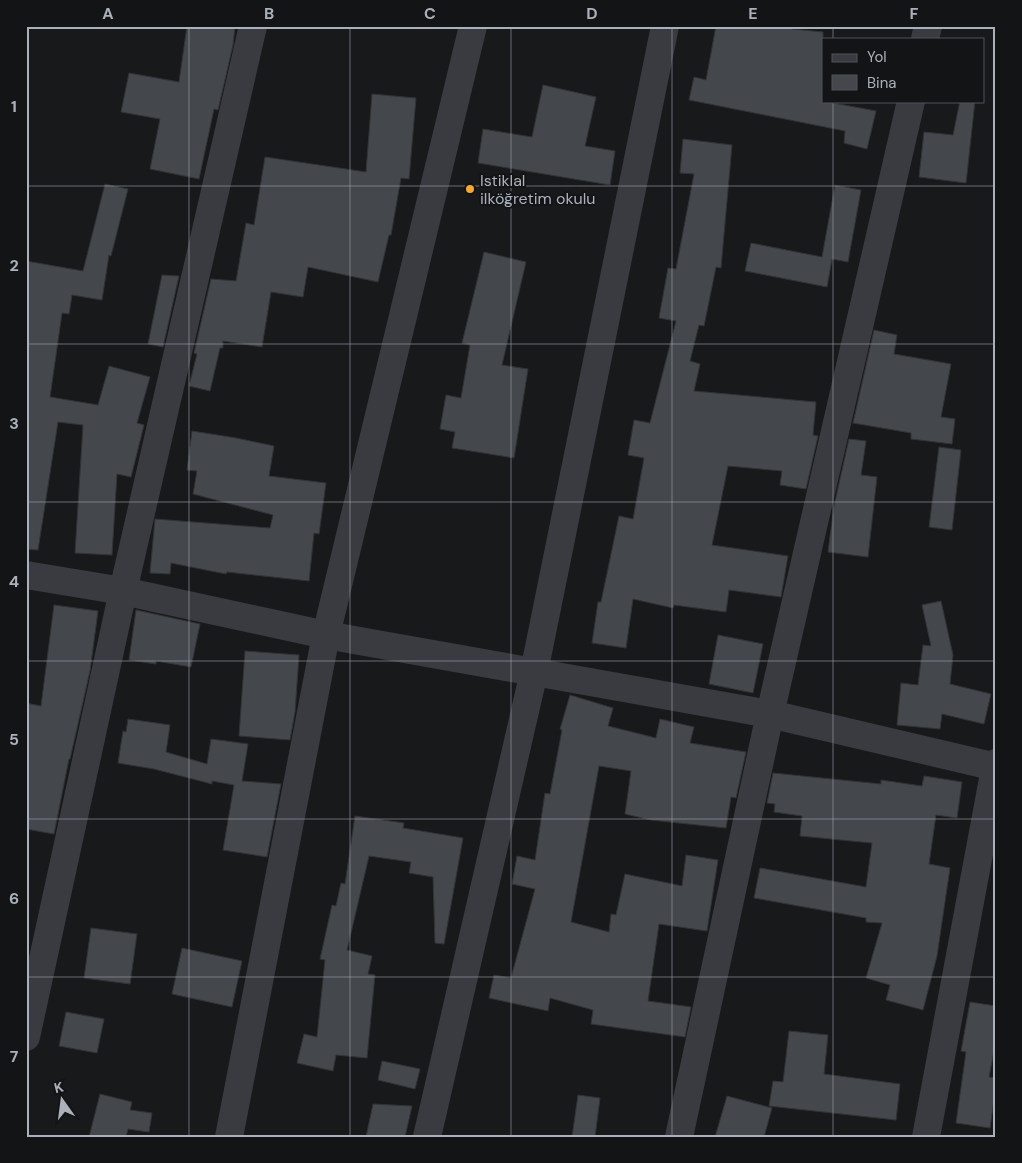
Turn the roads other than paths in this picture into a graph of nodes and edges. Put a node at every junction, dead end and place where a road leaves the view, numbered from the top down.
1 (253, 26) edge
2 (473, 26) edge
3 (665, 26) edge
4 (911, 102) edge
5 (26, 575) edge
6 (123, 591) junction
7 (326, 635) junction
8 (534, 672) junction
9 (770, 714) junction
10 (995, 766) edge
11 (26, 1037) edge
12 (229, 1137) edge
13 (427, 1137) edge
14 (679, 1137) edge
15 (926, 1137) edge

1 - 6 street
2 - 7 street
3 - 8 street
4 - 9 street
5 - 6 street
6 - 7 street
6 - 11 street
7 - 8 street
7 - 12 street
8 - 9 street
8 - 13 street
9 - 10 street
9 - 14 street
10 - 15 street

